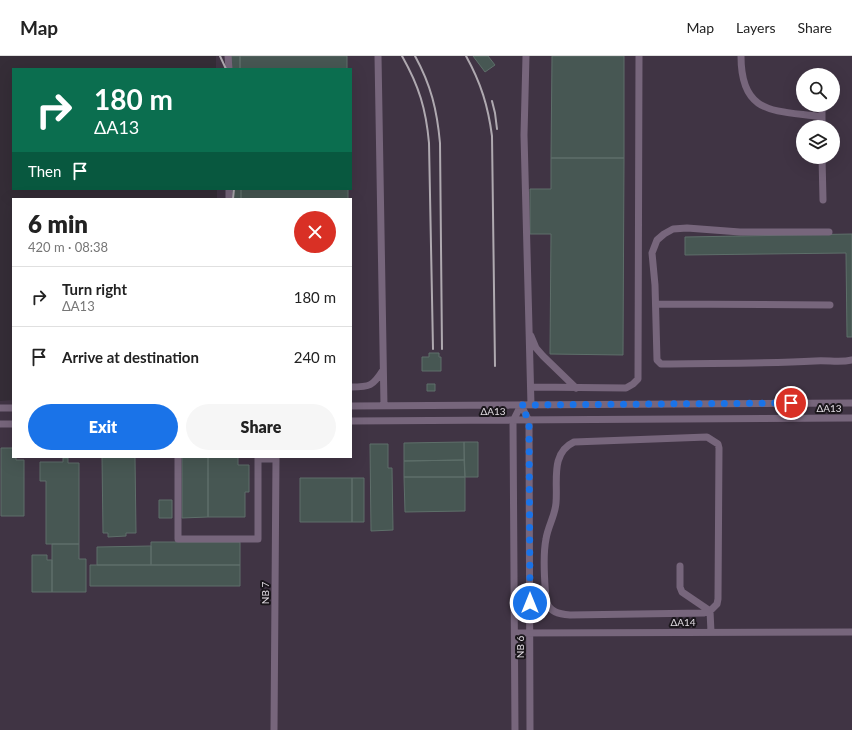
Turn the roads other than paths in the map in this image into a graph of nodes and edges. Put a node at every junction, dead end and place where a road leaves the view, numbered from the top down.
1 (228, 56) edge
2 (378, 56) edge
3 (526, 56) edge
4 (639, 56) edge
5 (741, 56) edge
6 (229, 68) edge
7 (822, 112) edge
8 (822, 117) joint
9 (822, 164) edge
10 (823, 200) dead end
11 (829, 232) dead end
12 (656, 304) junction
13 (830, 305) dead end
14 (529, 330) junction
15 (852, 360) edge
16 (383, 370) junction
17 (352, 387) edge
18 (532, 387) junction
19 (576, 388) junction
20 (852, 403) edge
21 (521, 405) junction
22 (531, 405) junction
23 (352, 406) edge
24 (384, 406) junction
25 (0, 408) edge
26 (12, 408) edge
27 (852, 418) edge
28 (513, 421) junction
29 (529, 421) junction
30 (352, 422) edge
31 (0, 424) edge
32 (12, 424) edge
33 (178, 458) edge
34 (258, 458) edge
35 (276, 458) edge
36 (680, 566) dead end
37 (710, 611) junction
38 (711, 632) junction
39 (852, 632) edge
40 (515, 633) junction
41 (530, 633) junction
42 (274, 730) edge
43 (515, 730) edge
44 (530, 730) edge

1 - 6 street
2 - 16 street
3 - 14 street
4 - 19 street
5 - 8 street
7 - 8 street
9 - 10 street
11 - 12 street
12 - 13 street
12 - 15 street
14 - 18 street
14 - 19 street
16 - 17 street
16 - 24 street
18 - 19 street
18 - 22 street
20 - 22 street, ΔΑ13
21 - 22 street, ΔΑ13
21 - 24 street, ΔΑ13
21 - 28 street
21 - 29 street
23 - 24 street, ΔΑ13
25 - 26 street
27 - 29 street, ΔΑ13
28 - 29 street, ΔΑ13
28 - 30 street, ΔΑ13
28 - 40 street, ΝΒ 6
29 - 41 street, ΝΒ 6
31 - 32 street
33 - 34 street
34 - 35 street
35 - 42 street, ΝΒ 7
36 - 37 street
37 - 37 street
37 - 38 street
38 - 39 street, ΔΑ14
38 - 41 street, ΔΑ14
40 - 41 street, ΔΑ14
40 - 43 street, ΝΒ 6
41 - 44 street, ΝΒ 6

